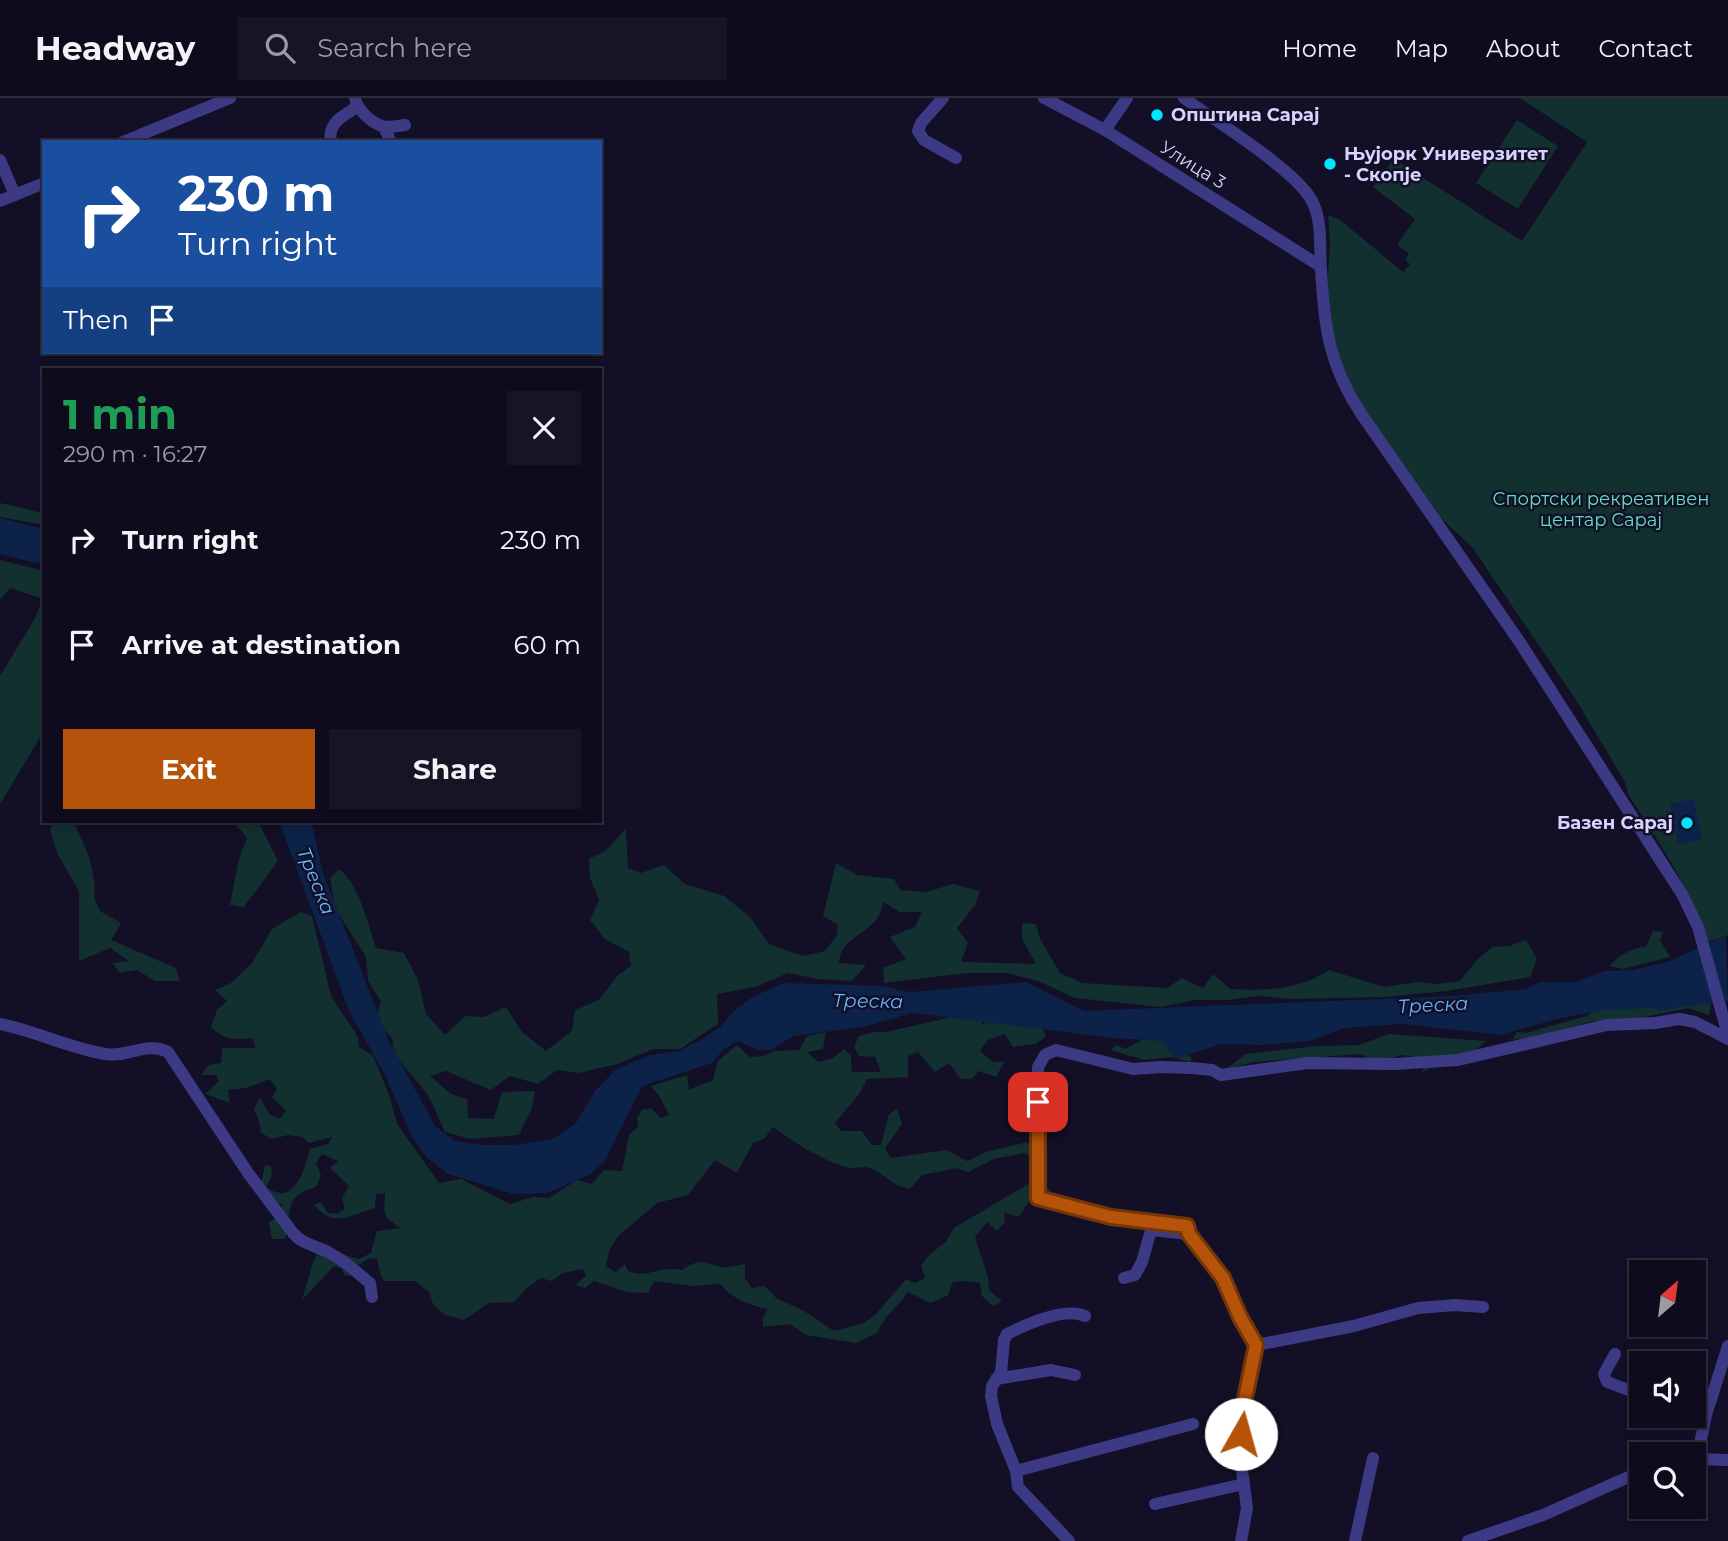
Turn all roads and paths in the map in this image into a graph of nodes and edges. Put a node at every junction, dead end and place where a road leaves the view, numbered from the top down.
1 (230, 98) edge
2 (943, 98) edge
3 (1044, 98) edge
4 (1127, 98) edge
5 (1184, 98) edge
6 (356, 102) edge
7 (405, 125) dead end
8 (384, 127) junction
9 (1105, 130) junction
10 (130, 140) edge
11 (330, 140) edge
12 (390, 140) edge
13 (956, 158) dead end
14 (0, 160) edge
15 (42, 184) edge
16 (15, 195) junction
17 (0, 201) edge
18 (1320, 266) junction
19 (0, 1024) edge
20 (1728, 1037) edge
21 (1189, 1234) junction
22 (1124, 1278) dead end
23 (372, 1297) dead end
24 (1483, 1307) dead end
25 (1085, 1316) dead end
26 (1256, 1345) junction
27 (1728, 1346) edge
28 (1615, 1354) dead end
29 (1075, 1375) dead end
30 (996, 1379) junction
31 (1629, 1390) edge
32 (1706, 1399) edge
33 (1193, 1423) dead end
34 (1373, 1458) dead end
35 (1706, 1459) edge
36 (1728, 1460) edge
37 (1016, 1471) junction
38 (1629, 1477) edge
39 (1244, 1484) junction
40 (1154, 1504) dead end
41 (1069, 1541) edge
42 (1241, 1541) edge
43 (1354, 1541) edge
44 (1468, 1541) edge

1 - 10 street
2 - 13 street
3 - 9 street, Улица 3
4 - 9 street
5 - 18 street
6 - 8 street
6 - 11 street
7 - 8 street
8 - 12 street
9 - 18 street, Улица 3
14 - 16 street
15 - 16 street
16 - 17 street
18 - 20 street
19 - 23 street
20 - 21 street
21 - 22 street
21 - 26 street
24 - 26 street
25 - 30 street
26 - 39 street
27 - 32 street
28 - 31 street
29 - 30 street
30 - 37 street
33 - 37 street
34 - 43 street
35 - 36 street
37 - 41 street
38 - 44 street
39 - 40 street
39 - 42 street

